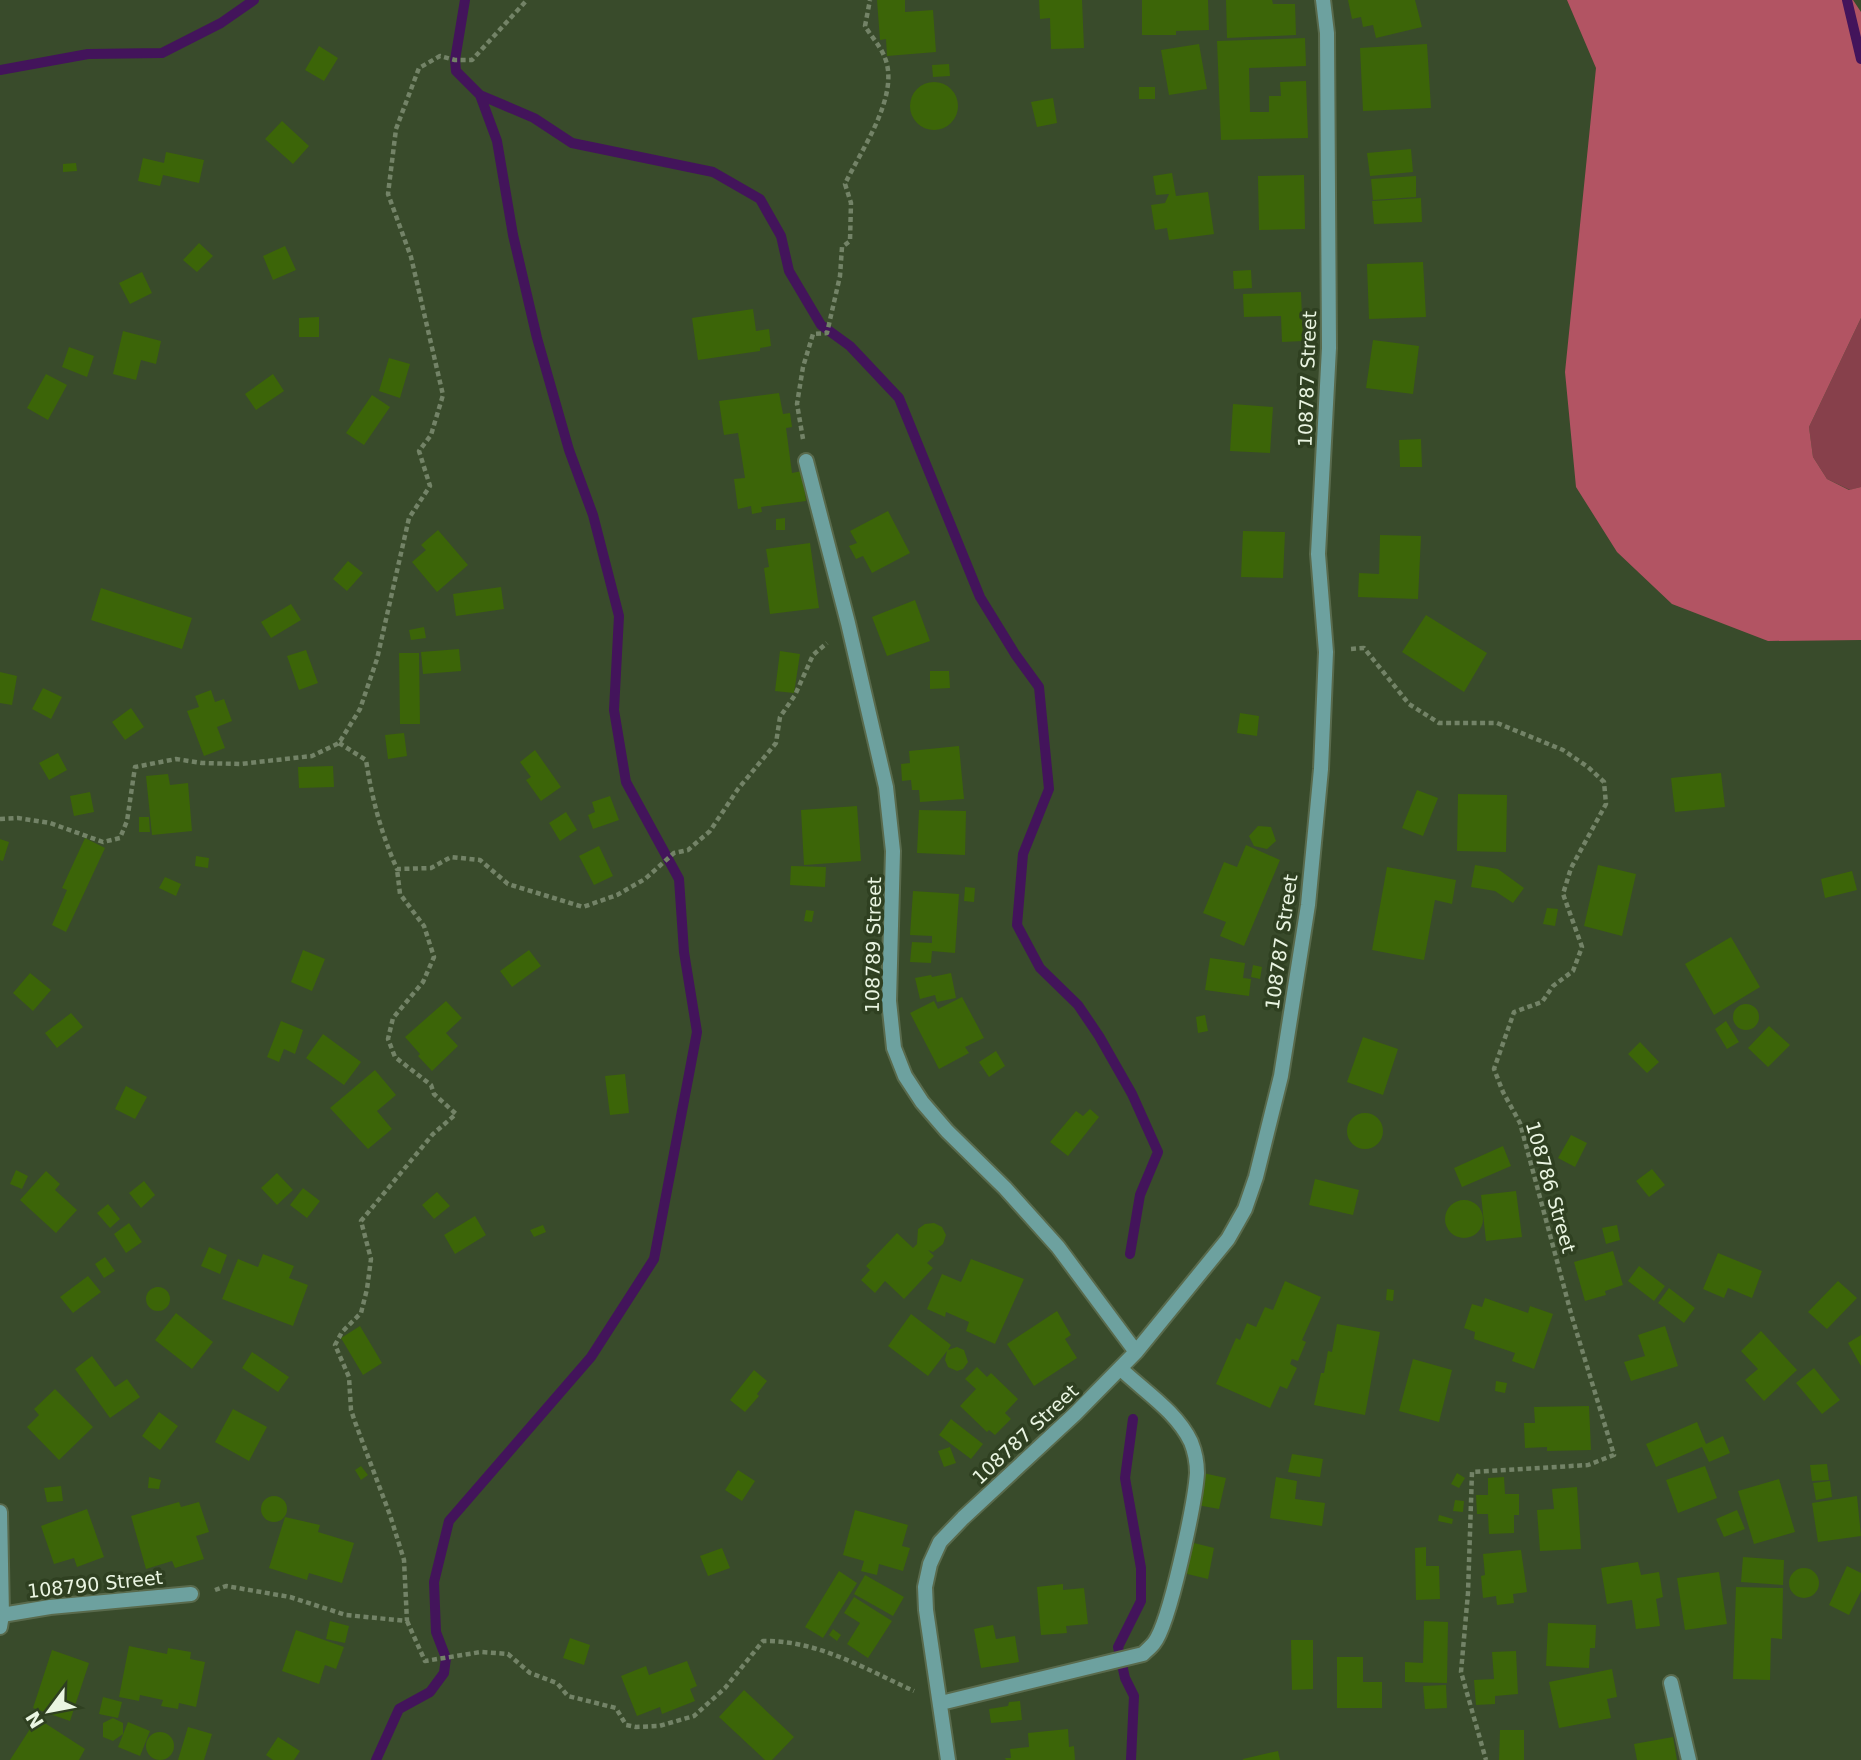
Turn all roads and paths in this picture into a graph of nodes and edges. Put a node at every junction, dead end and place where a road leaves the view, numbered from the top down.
1 (527, 0) edge
2 (870, 0) edge
3 (1323, 0) edge
4 (806, 461) joint
5 (848, 623) junction
6 (1326, 652) junction
7 (339, 743) junction
8 (0, 819) edge
9 (397, 869) junction
10 (1136, 1352) junction
11 (1121, 1370) junction
12 (0, 1512) edge
13 (191, 1594) joint
14 (1, 1621) edge
15 (407, 1621) junction
16 (1671, 1683) dead end
17 (941, 1703) junction
18 (948, 1760) edge
19 (1486, 1760) edge
20 (1689, 1760) edge

1 - 7 path
2 - 4 path
3 - 6 street, 108787 Street
4 - 5 street, 108789 Street
5 - 9 path
5 - 10 street, 108789 Street
6 - 10 street, 108787 Street
6 - 19 path, 108786 Street
7 - 8 path
7 - 9 path
9 - 15 path
10 - 11 street, 108787 Street
11 - 17 street, 108787 Street
11 - 17 street
12 - 14 street, 108790 Street
13 - 14 street, 108790 Street
13 - 15 path
15 - 17 path
16 - 20 street
17 - 18 street, 108787 Street

